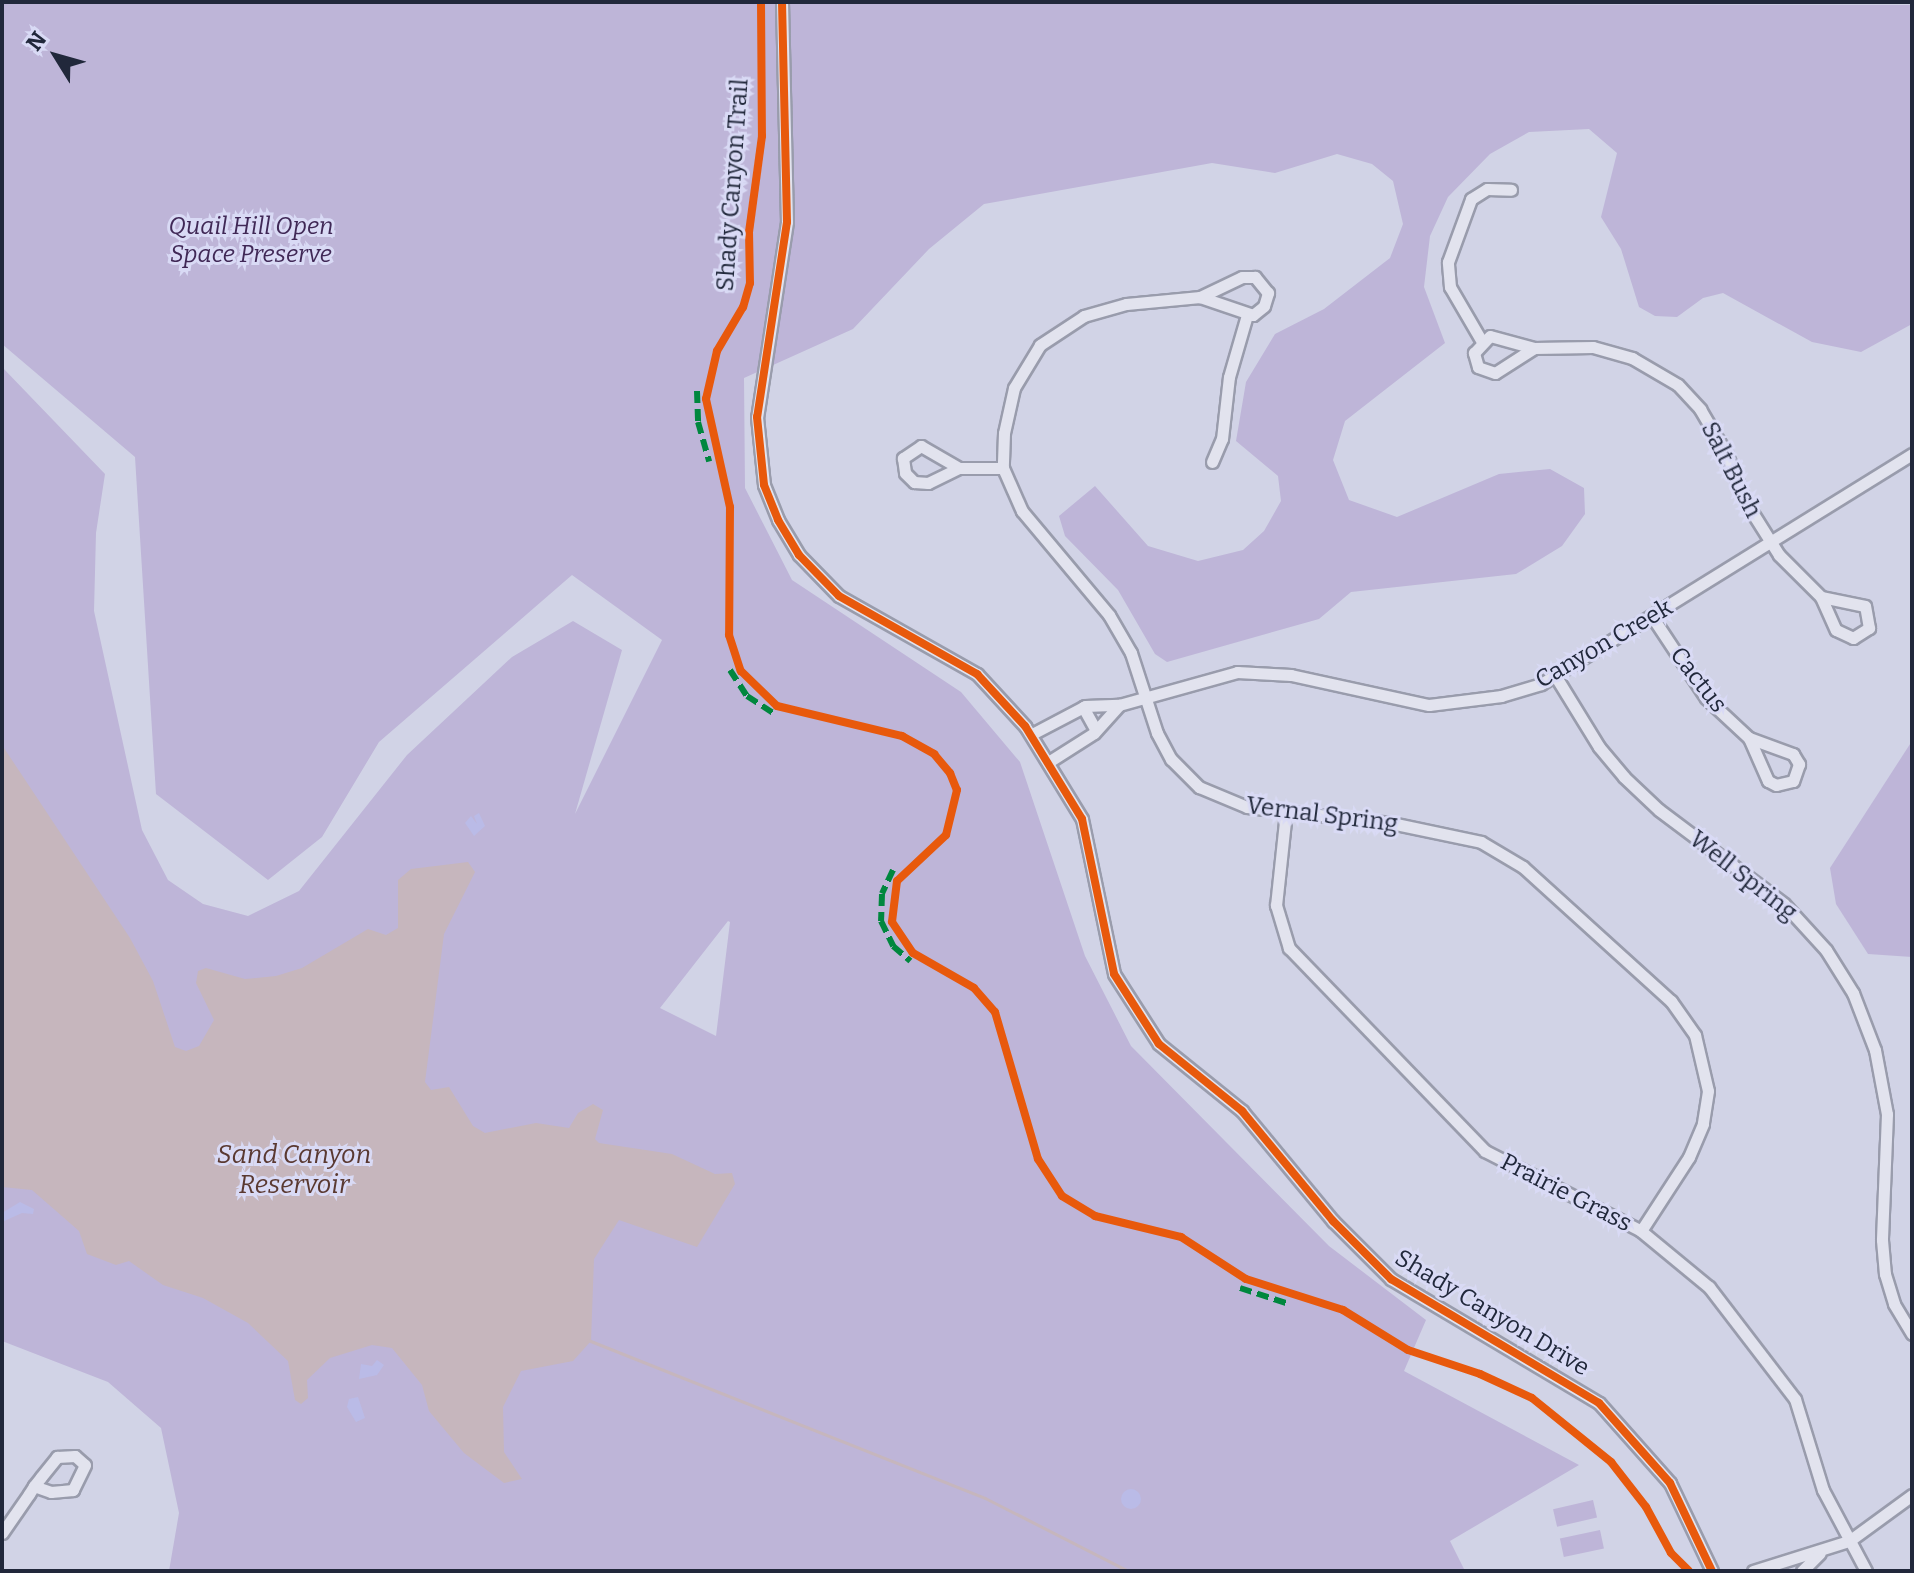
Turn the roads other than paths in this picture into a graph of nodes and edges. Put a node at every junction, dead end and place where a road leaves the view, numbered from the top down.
1 (782, 2) edge
2 (1511, 190) dead end
3 (1200, 297) junction
4 (1247, 315) junction
5 (1481, 340) junction
6 (1534, 348) junction
7 (1912, 454) edge
8 (1212, 462) dead end
9 (959, 468) junction
10 (1003, 468) junction
11 (1770, 541) junction
12 (1821, 597) junction
13 (1653, 618) junction
14 (1556, 677) junction
15 (1145, 697) junction
16 (1119, 705) junction
17 (1083, 707) junction
18 (1096, 730) junction
19 (1032, 734) junction
20 (1749, 738) junction
21 (1050, 761) junction
22 (1286, 812) junction
23 (1641, 1231) junction
24 (1912, 1334) edge
25 (34, 1486) dead end
26 (1912, 1495) edge
27 (2, 1533) edge
28 (1849, 1541) junction
29 (1820, 1553) junction
30 (1771, 1568) edge
31 (1712, 1571) edge
32 (1753, 1571) edge
33 (1802, 1571) edge
34 (1866, 1571) edge

1 - 19 street, Shady Canyon Drive
2 - 5 street
3 - 4 street, Vernal Spring
3 - 4 street, Vernal Spring
3 - 10 street, Vernal Spring
4 - 8 street
5 - 6 street, Salt Bush
5 - 6 street
6 - 11 street, Salt Bush
7 - 11 street, Canyon Creek
9 - 9 street
9 - 10 street
10 - 15 street, Vernal Spring
11 - 12 street, Salt Bush
11 - 13 street, Canyon Creek
12 - 12 street, Salt Bush
13 - 14 street, Canyon Creek
13 - 20 street, Cactus
14 - 15 street, Canyon Creek
14 - 24 street, Well Spring
15 - 16 street, Canyon Creek
15 - 22 street, Vernal Spring
16 - 17 street, Canyon Creek
16 - 18 street
17 - 18 street
17 - 19 street, Canyon Creek
18 - 21 street
19 - 21 street, Shady Canyon Drive
20 - 20 street, Cactus
21 - 31 street, Shady Canyon Drive
22 - 23 street, Prairie Grass
22 - 23 street, Vernal Spring
23 - 28 street, Prairie Grass
25 - 27 street
26 - 28 street
28 - 29 street
28 - 34 street, Prairie Grass
29 - 30 street
29 - 33 street
30 - 32 street

